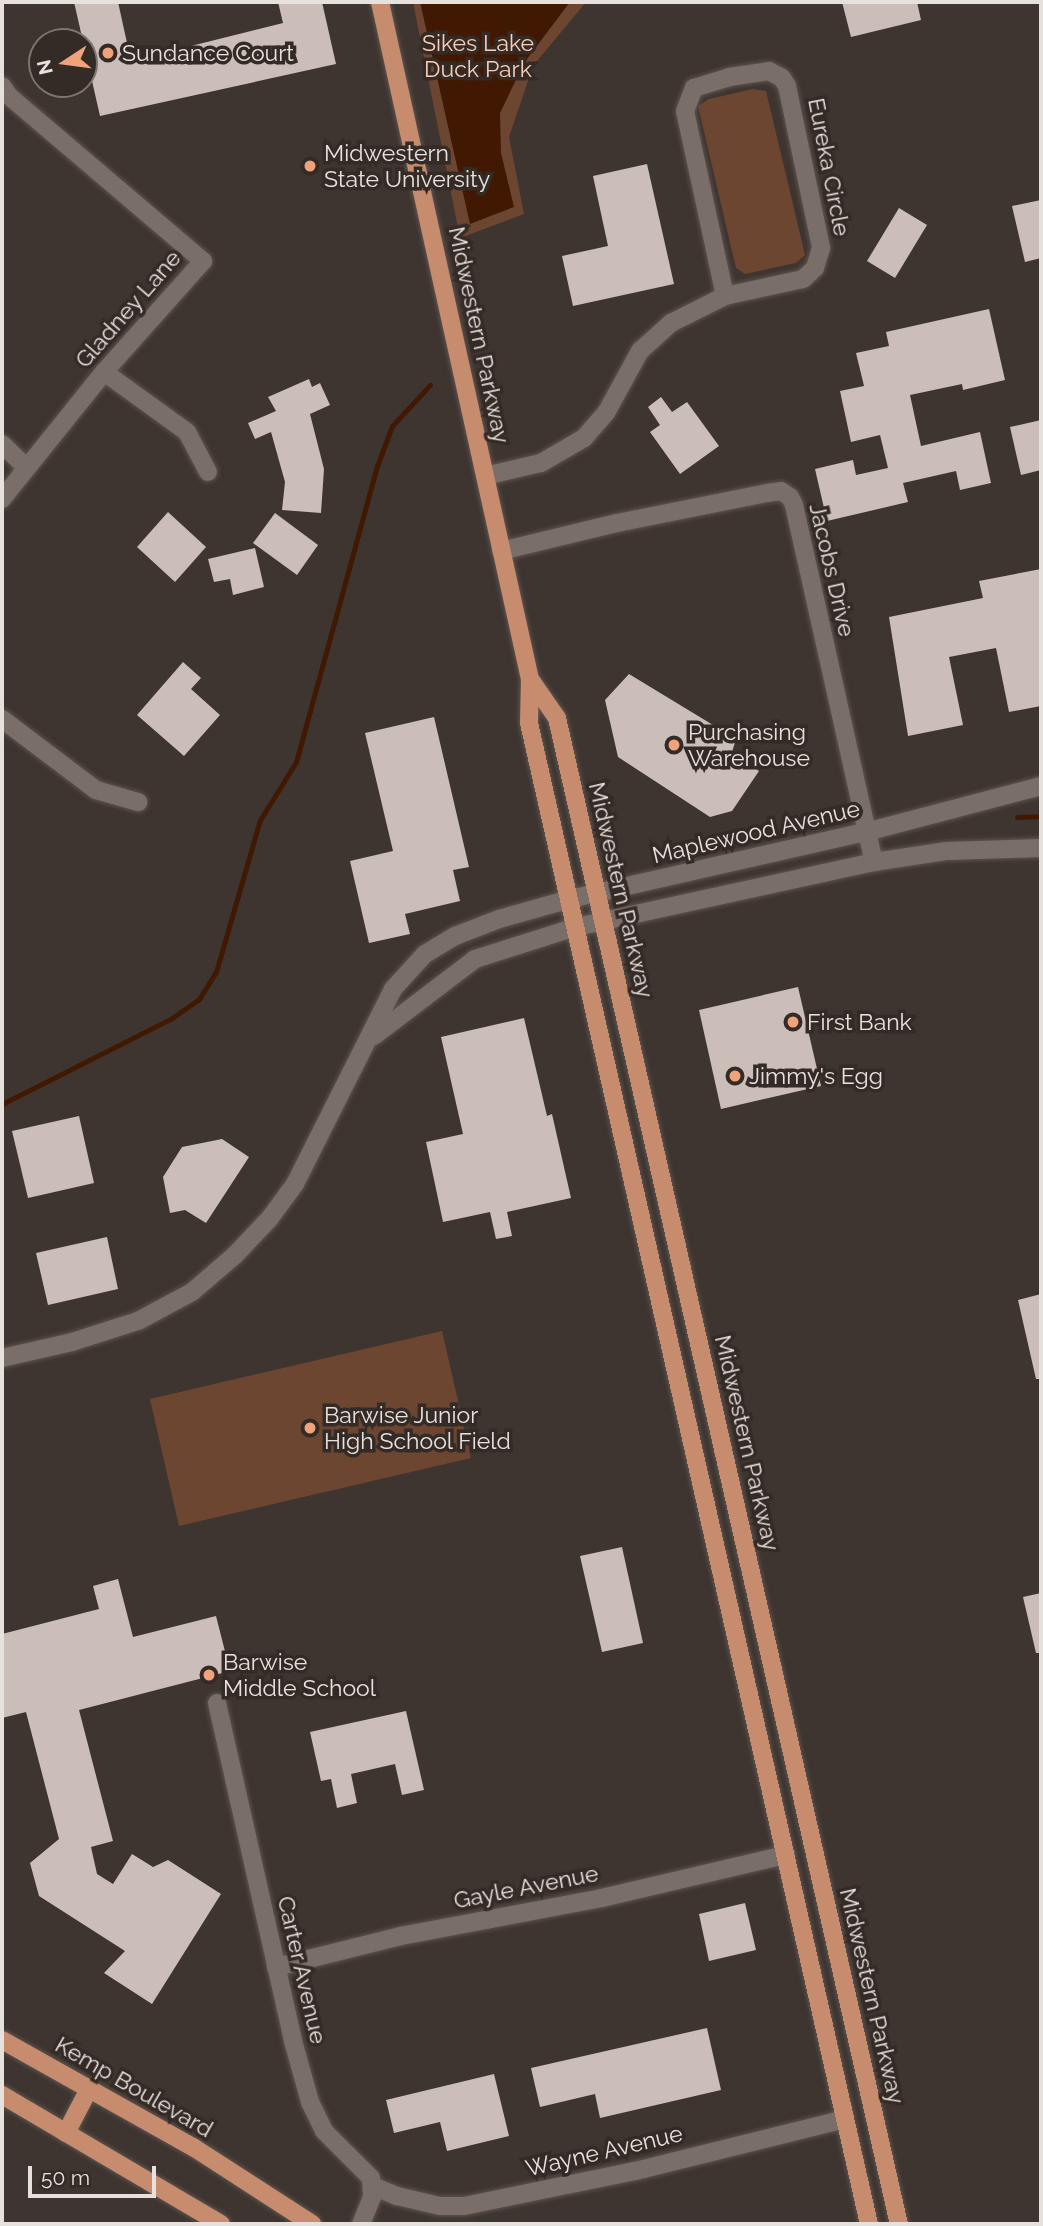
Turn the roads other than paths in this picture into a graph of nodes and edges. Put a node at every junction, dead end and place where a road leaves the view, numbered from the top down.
1 (380, 2) edge
2 (2, 86) edge
3 (725, 296) junction
4 (104, 372) junction
5 (2, 444) edge
6 (26, 467) junction
7 (208, 472) dead end
8 (485, 476) junction
9 (2, 499) edge
10 (501, 551) junction
11 (530, 679) junction
12 (2, 719) edge
13 (1041, 786) edge
14 (138, 802) dead end
15 (866, 832) junction
16 (1041, 848) edge
17 (874, 862) junction
18 (596, 893) junction
19 (570, 898) junction
20 (603, 921) junction
21 (576, 927) junction
22 (368, 1041) junction
23 (692, 1314) junction
24 (665, 1321) junction
25 (2, 1358) edge
26 (217, 1703) dead end
27 (782, 1710) junction
28 (755, 1717) junction
29 (814, 1848) junction
30 (786, 1854) junction
31 (276, 1967) junction
32 (2, 2040) edge
33 (89, 2089) junction
34 (2, 2095) edge
35 (845, 2119) junction
36 (66, 2133) junction
37 (373, 2186) junction
38 (221, 2224) edge
39 (312, 2224) edge
40 (361, 2224) edge
41 (869, 2224) edge
42 (899, 2224) edge

1 - 8 main road, Midwestern Parkway
2 - 4 street, Gladney Lane
3 - 3 street, Eureka Circle
3 - 8 street, Eureka Circle
4 - 6 street, Gladney Lane
4 - 7 street
5 - 6 street
6 - 9 street, Gladney Lane
8 - 10 main road, Midwestern Parkway
10 - 11 main road, Midwestern Parkway
10 - 15 street, Jacobs Drive
11 - 18 main road, Midwestern Parkway
11 - 19 main road, Midwestern Parkway
12 - 14 street
13 - 15 street, Maplewood Avenue
15 - 17 street, Jacobs Drive
15 - 18 street, Maplewood Avenue
16 - 17 street, Maplewood Avenue
17 - 20 street, Maplewood Avenue
18 - 19 street, Maplewood Avenue
18 - 20 main road, Midwestern Parkway
19 - 21 main road, Midwestern Parkway
19 - 22 street, Maplewood Avenue
20 - 21 street, Maplewood Avenue
20 - 23 main road, Midwestern Parkway
21 - 22 street, Maplewood Avenue
21 - 24 main road, Midwestern Parkway
22 - 25 street, Maplewood Avenue
23 - 24 main road
23 - 27 main road, Midwestern Parkway
24 - 28 main road, Midwestern Parkway
26 - 31 street, Carter Avenue
27 - 28 main road
27 - 29 main road, Midwestern Parkway
28 - 30 main road, Midwestern Parkway
29 - 30 main road
29 - 42 main road, Midwestern Parkway
30 - 31 street, Gayle Avenue
30 - 35 main road, Midwestern Parkway
31 - 37 street, Carter Avenue
32 - 33 main road, Kemp Boulevard
33 - 36 main road
33 - 39 main road, Kemp Boulevard
34 - 36 main road
35 - 37 street, Wayne Avenue
35 - 41 main road, Midwestern Parkway
36 - 38 main road
37 - 40 street

